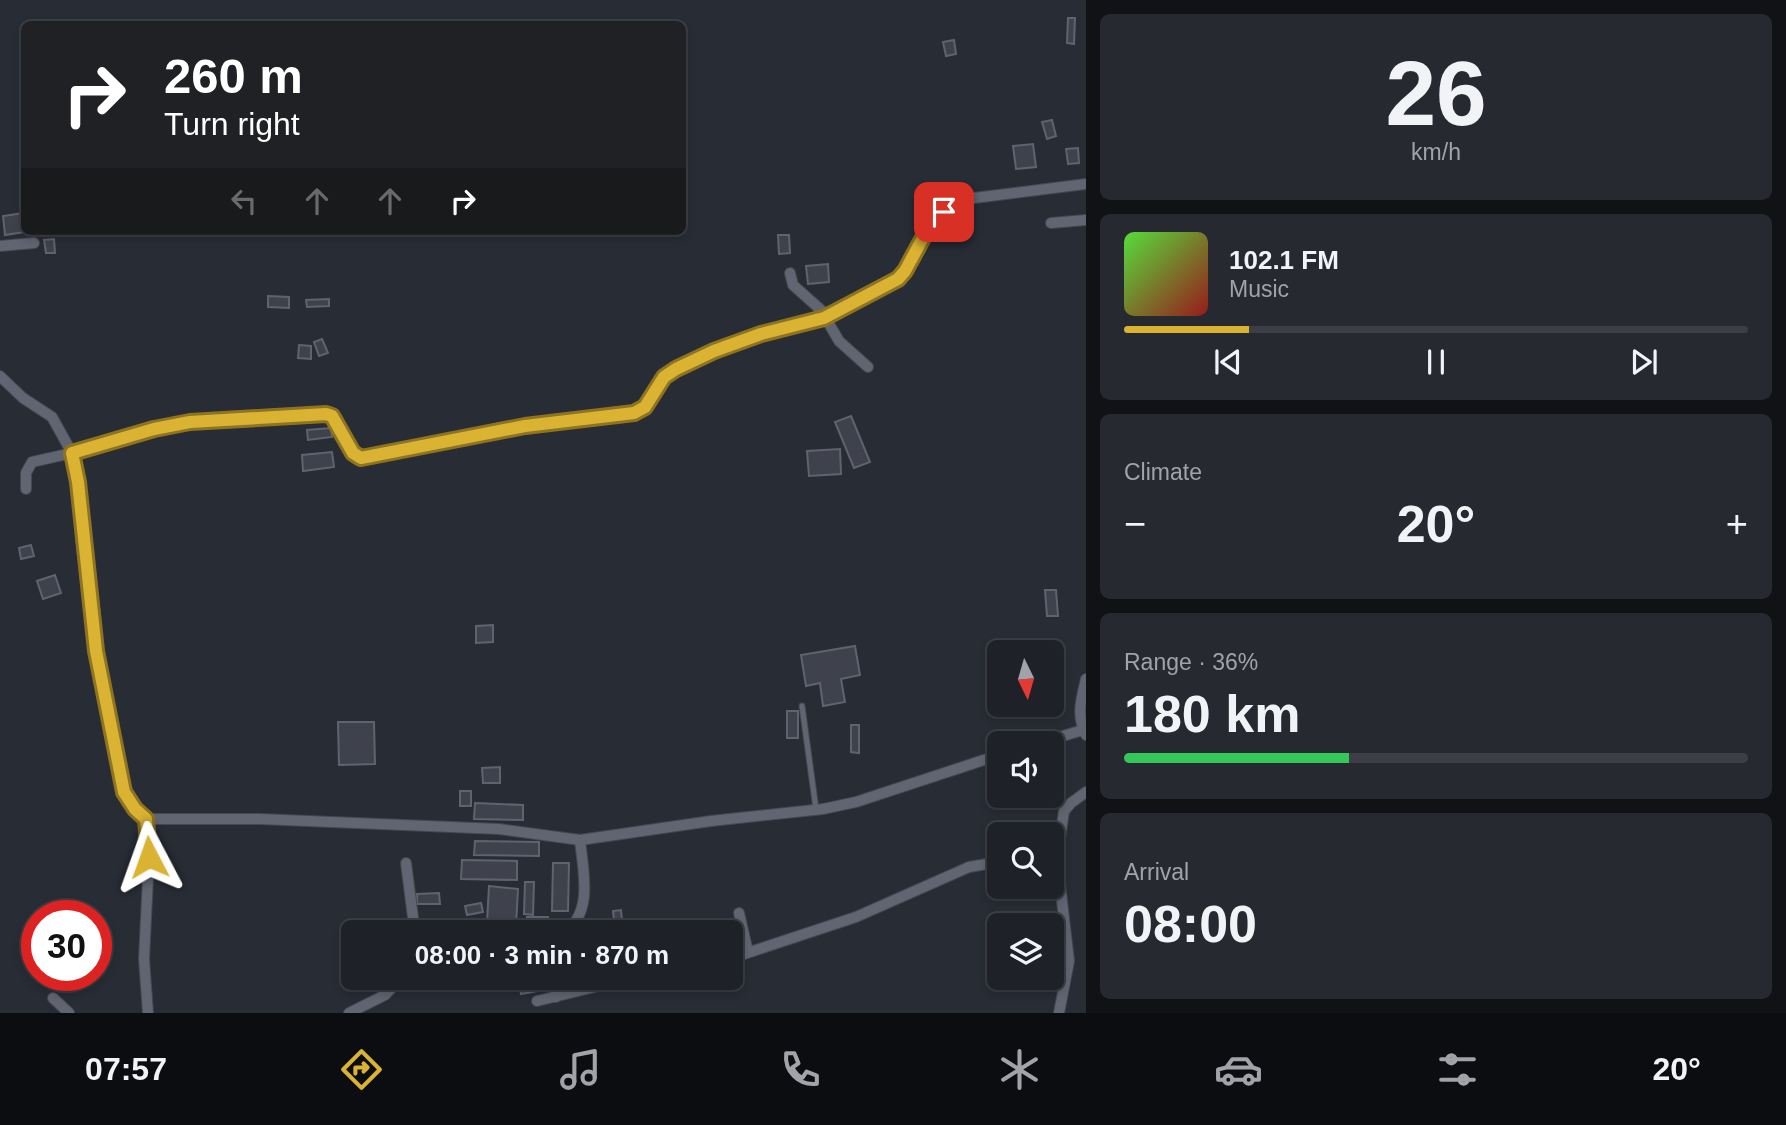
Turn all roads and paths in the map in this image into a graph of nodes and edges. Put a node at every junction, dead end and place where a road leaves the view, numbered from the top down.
1 (1086, 184) edge
2 (1086, 220) edge
3 (1051, 223) dead end
4 (34, 243) dead end
5 (0, 246) edge
6 (790, 274) dead end
7 (824, 318) junction
8 (868, 367) dead end
9 (0, 376) edge
10 (72, 453) junction
11 (26, 489) dead end
12 (1086, 679) edge
13 (802, 706) dead end
14 (1085, 733) edge
15 (1064, 738) edge
16 (987, 759) edge
17 (1086, 792) edge
18 (816, 809) junction
19 (146, 819) junction
20 (1062, 822) edge
21 (580, 840) junction
22 (406, 863) dead end
23 (987, 864) edge
24 (1060, 899) edge
25 (739, 913) dead end
26 (413, 920) edge
27 (578, 920) edge
28 (748, 952) junction
29 (743, 954) edge
30 (390, 990) edge
31 (556, 990) edge
32 (583, 990) edge
33 (556, 997) junction
34 (53, 998) dead end
35 (537, 1001) dead end
36 (69, 1013) edge
37 (148, 1013) edge
38 (349, 1013) edge
39 (1059, 1013) edge

1 - 7 street
2 - 3 street
4 - 5 street
6 - 7 street
7 - 8 street
7 - 10 street
9 - 10 street
10 - 11 street
10 - 19 street
12 - 14 street
13 - 18 lane
14 - 15 street
16 - 18 street
17 - 20 street
18 - 21 street
19 - 21 street
19 - 37 street
21 - 27 street
22 - 26 street
23 - 28 street
24 - 39 street
25 - 28 street
28 - 29 street
30 - 38 street
31 - 33 street
32 - 33 street
33 - 35 street
34 - 36 street

